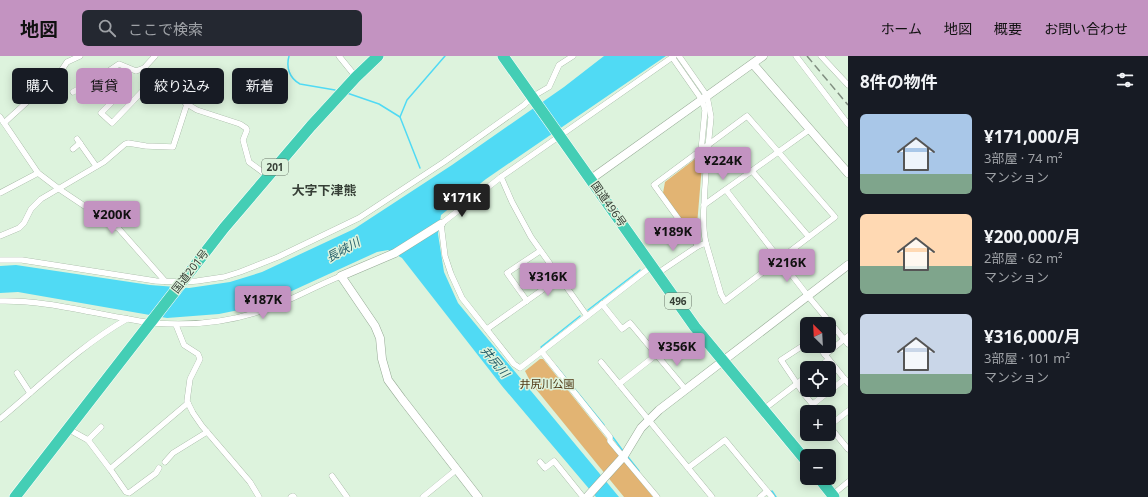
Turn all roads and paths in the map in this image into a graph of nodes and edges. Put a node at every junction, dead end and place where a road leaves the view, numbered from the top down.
1 (80, 56) edge
2 (155, 56) edge
3 (339, 56) edge
4 (378, 56) edge
5 (503, 56) edge
6 (573, 56) edge
7 (679, 56) edge
8 (763, 56) edge
9 (796, 56) edge
10 (821, 56) edge
11 (673, 57) edge
12 (753, 64) junction
13 (144, 68) edge
14 (140, 70) edge
15 (356, 77) junction
16 (848, 85) edge
17 (73, 92) dead end
18 (140, 94) edge
19 (532, 98) junction
20 (705, 98) junction
21 (132, 102) edge
22 (131, 103) joint
23 (187, 104) joint
24 (0, 118) edge
25 (4, 123) junction
26 (848, 124) edge
27 (810, 130) junction
28 (559, 134) junction
29 (708, 146) junction
30 (73, 148) dead end
31 (701, 151) junction
32 (778, 152) junction
33 (96, 166) junction
34 (752, 171) junction
35 (848, 172) edge
36 (38, 173) junction
37 (268, 176) junction
38 (502, 177) junction
39 (591, 179) junction
40 (58, 189) junction
41 (726, 190) junction
42 (0, 193) edge
43 (704, 205) junction
44 (441, 224) junction
45 (0, 236) edge
46 (809, 237) junction
47 (706, 243) junction
48 (698, 246) junction
49 (540, 250) junction
50 (780, 259) junction
51 (0, 260) edge
52 (848, 265) edge
53 (655, 269) junction
54 (341, 276) junction
55 (559, 278) junction
56 (165, 281) junction
57 (181, 284) junction
58 (808, 296) junction
59 (0, 301) edge
60 (526, 301) junction
61 (602, 304) junction
62 (587, 316) junction
63 (127, 319) junction
64 (152, 321) junction
65 (176, 325) junction
66 (487, 329) junction
67 (847, 340) edge
68 (800, 348) edge
69 (542, 352) junction
70 (824, 353) edge
71 (656, 355) junction
72 (827, 357) junction
73 (723, 361) junction
74 (824, 361) edge
75 (601, 362) dead end
76 (17, 373) dead end
77 (800, 381) edge
78 (846, 381) edge
79 (797, 383) junction
80 (619, 384) junction
81 (686, 390) junction
82 (30, 393) junction
83 (188, 403) junction
84 (813, 404) joint
85 (764, 409) junction
86 (848, 411) edge
87 (0, 419) edge
88 (648, 420) junction
89 (836, 420) edge
90 (101, 427) dead end
91 (68, 429) junction
92 (207, 432) junction
93 (836, 434) edge
94 (88, 440) junction
95 (847, 447) edge
96 (800, 453) edge
97 (624, 456) junction
98 (165, 462) dead end
99 (540, 462) dead end
100 (159, 468) dead end
101 (688, 468) junction
102 (110, 469) junction
103 (456, 470) junction
104 (332, 476) dead end
105 (848, 482) edge
106 (824, 485) edge
107 (767, 491) junction
108 (587, 496) edge
109 (832, 496) edge
110 (15, 497) edge
111 (259, 497) edge
112 (291, 497) edge
113 (294, 497) edge
114 (347, 497) edge
115 (423, 497) edge
116 (478, 497) edge
117 (657, 497) edge
118 (712, 497) edge
119 (760, 497) edge
120 (772, 497) edge

1 - 25 street
2 - 13 street
3 - 15 street
4 - 15 highway, 国道201号 / 201
5 - 19 highway, 国道496号 / 496
6 - 19 street
7 - 20 street
8 - 12 street
9 - 26 street
10 - 16 street
11 - 20 street
11 - 28 street
12 - 20 street
12 - 27 street
14 - 17 street
15 - 37 highway, 国道201号 / 201
18 - 21 street
19 - 28 highway, 国道496号 / 496
19 - 57 street
20 - 29 street
20 - 31 street
20 - 39 street
22 - 22 street
23 - 33 street
23 - 37 street
24 - 25 street
25 - 36 street
27 - 32 street
27 - 35 street
28 - 38 street
28 - 39 highway, 国道496号 / 496
29 - 31 street
29 - 32 street
29 - 43 street
30 - 33 street
31 - 48 street
32 - 34 street
32 - 46 street
33 - 40 street
34 - 41 street
34 - 46 street
36 - 40 street
36 - 42 street
37 - 57 highway, 国道201号 / 201
38 - 44 street
38 - 49 street
39 - 53 highway, 国道496号 / 496
40 - 45 street
40 - 56 street
41 - 43 street
41 - 50 street
43 - 47 street
44 - 54 street
44 - 66 street
46 - 50 street
47 - 48 street
47 - 50 street
48 - 53 street
49 - 55 street
49 - 60 street
50 - 58 street
51 - 56 street
52 - 58 street
53 - 61 street
53 - 73 highway, 国道496号 / 496
54 - 65 street
54 - 103 street
55 - 60 street
55 - 62 street
56 - 57 street
57 - 64 highway, 国道201号 / 201
58 - 67 street
58 - 73 street
59 - 63 street
60 - 66 street
61 - 62 street
61 - 71 street
62 - 69 street
63 - 64 street
63 - 82 street
64 - 65 street
64 - 91 highway, 国道201号 / 201
65 - 83 street
66 - 69 street
67 - 72 street
68 - 79 street
69 - 97 street
70 - 72 street
71 - 80 street
71 - 81 street
72 - 74 street
72 - 78 street
73 - 81 street
73 - 85 highway, 国道496号 / 496
75 - 80 street
76 - 82 street
77 - 79 street
78 - 84 street
79 - 84 street
79 - 85 street
80 - 88 street
81 - 88 street
82 - 87 street
83 - 92 street
83 - 102 street
85 - 96 highway, 国道496号 / 496
86 - 89 street
88 - 97 street
88 - 101 street
90 - 94 street
91 - 94 street
91 - 110 highway, 国道201号 / 201
92 - 98 street
92 - 111 street
93 - 95 street
94 - 102 street
97 - 108 street
97 - 117 street
99 - 108 street
100 - 102 street
101 - 107 street
101 - 118 street
103 - 115 street
103 - 116 street
104 - 114 street
105 - 109 street
106 - 109 highway
107 - 119 street
107 - 120 street
112 - 113 street

